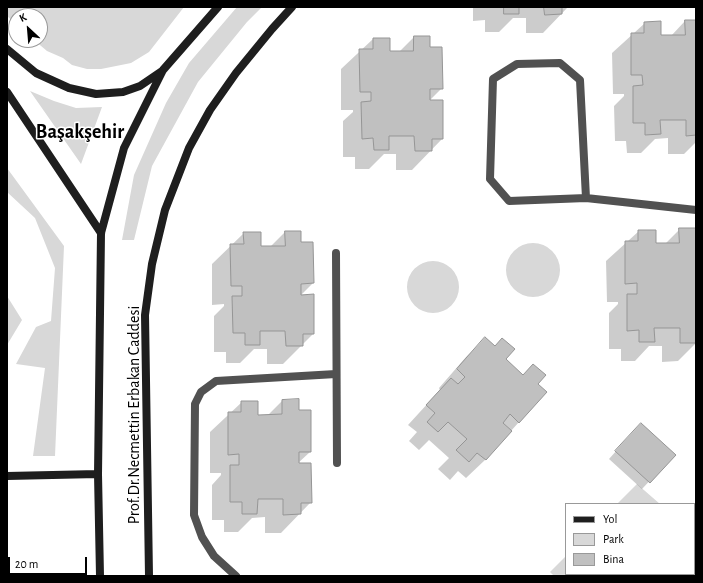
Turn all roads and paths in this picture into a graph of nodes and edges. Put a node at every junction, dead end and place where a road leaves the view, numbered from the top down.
1 (218, 7) edge
2 (292, 7) edge
3 (7, 49) edge
4 (163, 70) junction
5 (7, 92) edge
6 (586, 198) junction
7 (696, 210) edge
8 (101, 233) junction
9 (336, 253) dead end
10 (336, 374) junction
11 (338, 463) dead end
12 (98, 474) junction
13 (7, 476) edge
14 (100, 576) edge
15 (149, 576) edge
16 (236, 576) edge

1 - 4 main road
2 - 15 main road, Prof.Dr.Necmettin Erbakan Caddesi
3 - 4 main road
4 - 8 main road
5 - 8 main road
6 - 6 lane
6 - 7 lane
8 - 12 main road
9 - 10 lane
10 - 11 lane
10 - 16 lane
12 - 13 main road
12 - 14 main road

